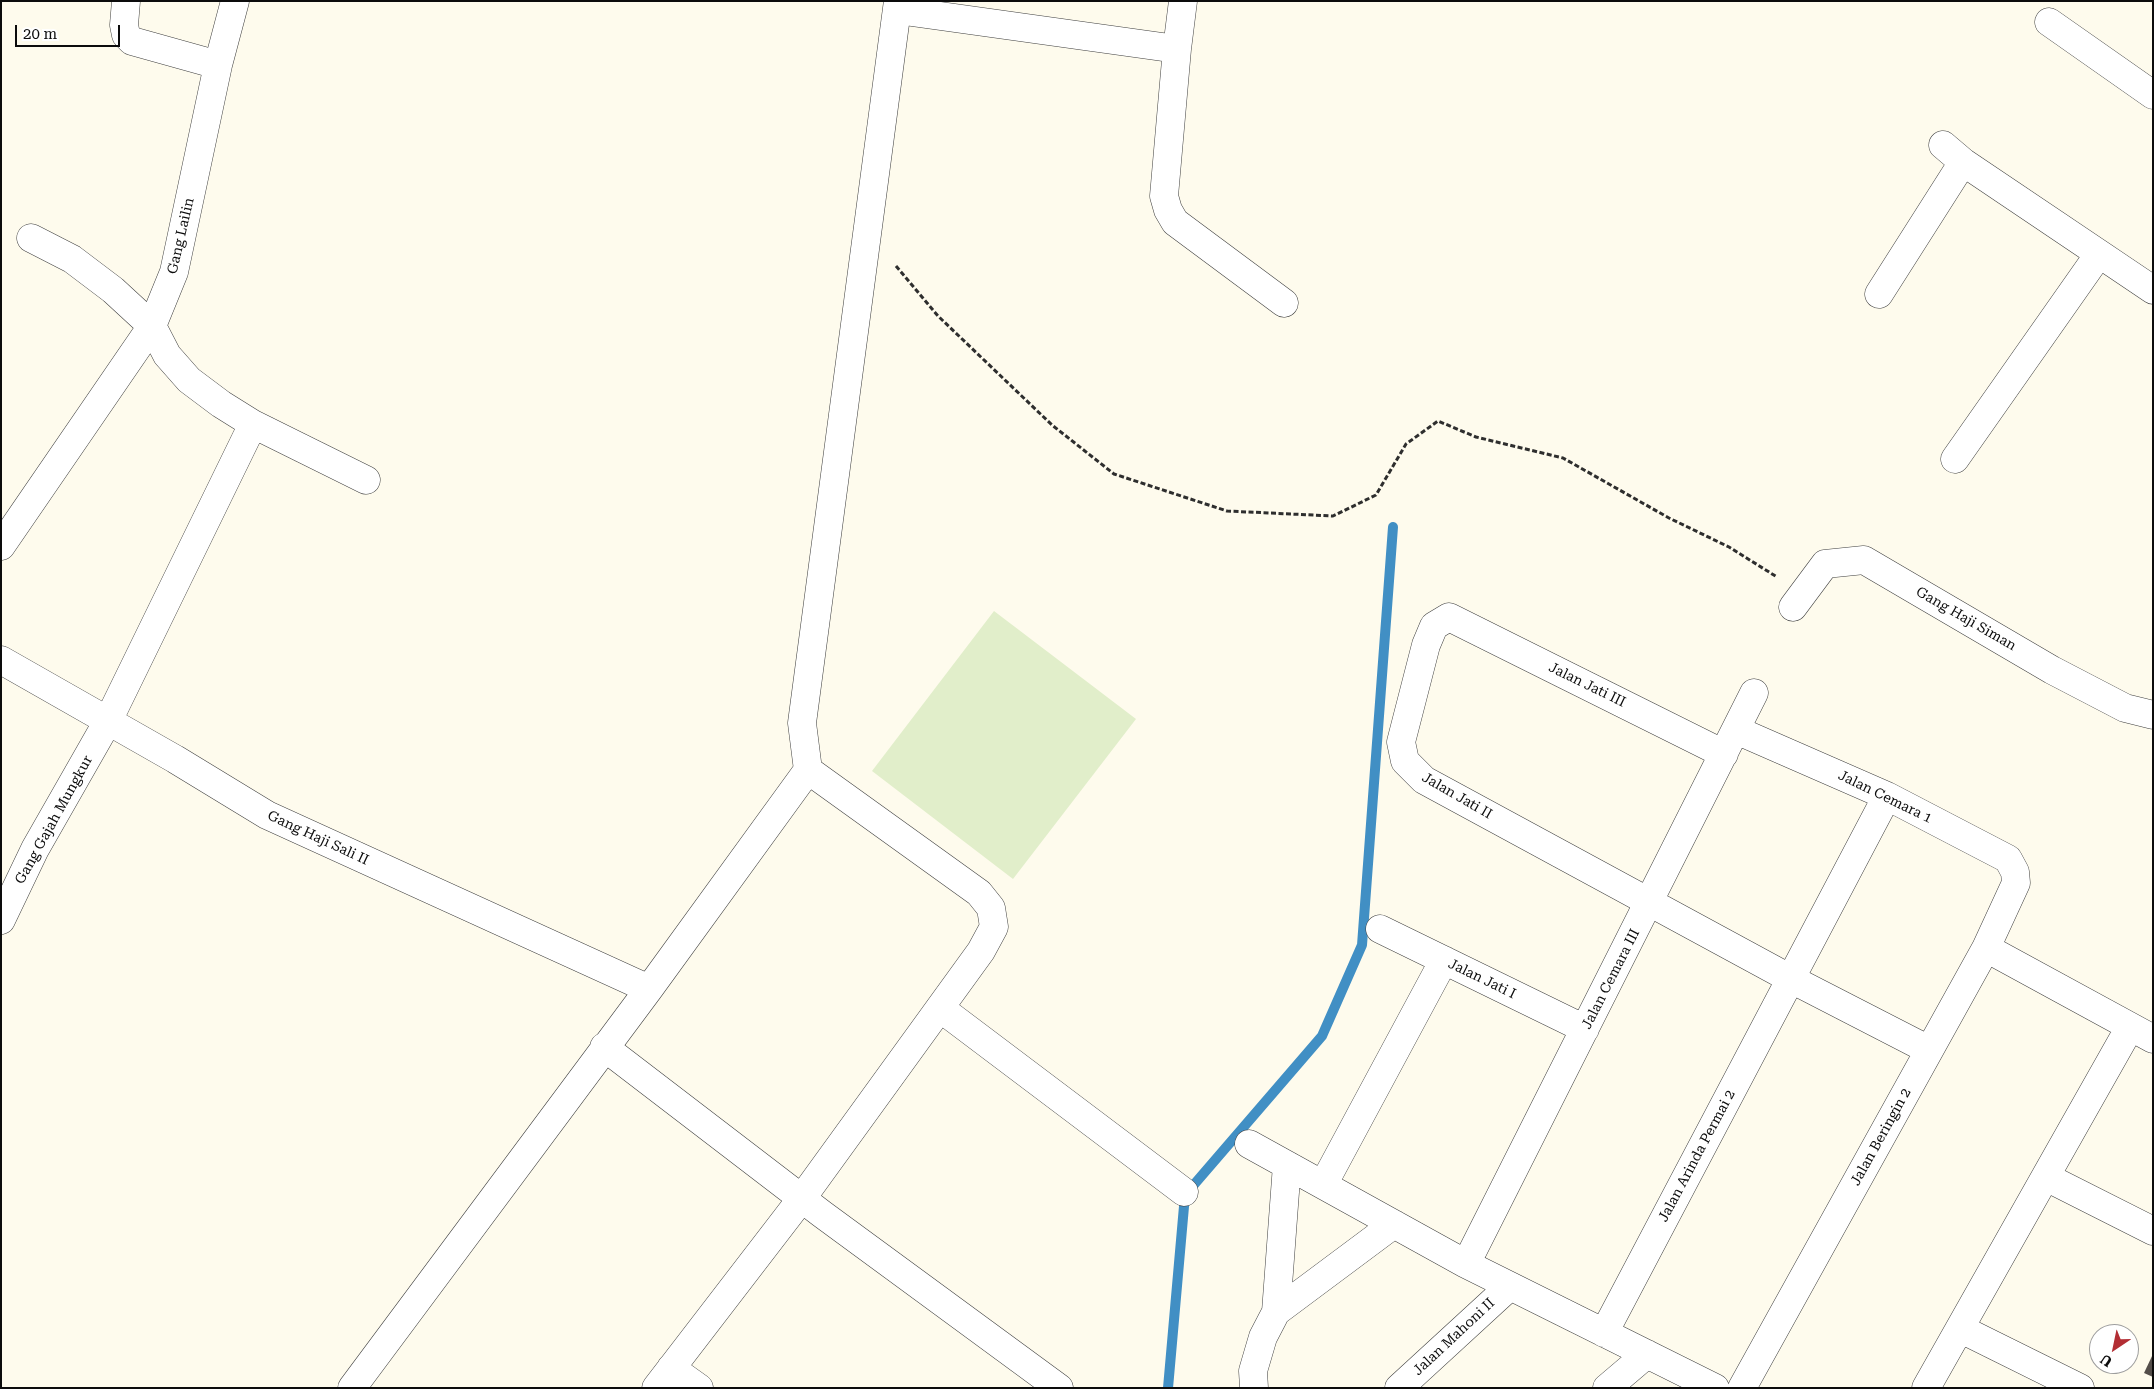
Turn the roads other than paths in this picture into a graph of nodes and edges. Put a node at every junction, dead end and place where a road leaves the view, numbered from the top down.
1 (126, 1) edge
2 (235, 1) edge
3 (1183, 1) edge
4 (898, 6) edge
5 (2049, 22) dead end
6 (1177, 49) junction
7 (218, 64) junction
8 (2153, 95) edge
9 (1943, 145) dead end
10 (1963, 162) junction
11 (31, 238) dead end
12 (2099, 254) junction
13 (2153, 290) edge
14 (1879, 294) dead end
15 (1284, 303) dead end
16 (152, 326) junction
17 (252, 424) junction
18 (1955, 459) dead end
19 (366, 480) dead end
20 (1, 546) edge
21 (1798, 600) road end
22 (1449, 617) joint
23 (1, 660) edge
24 (1754, 693) dead end
25 (2153, 715) edge
26 (108, 722) junction
27 (1730, 742) junction
28 (808, 770) junction
29 (1887, 796) junction
30 (2016, 883) joint
31 (1649, 903) junction
32 (1, 920) edge
33 (1380, 928) dead end
34 (1986, 948) junction
35 (1444, 960) junction
36 (1791, 978) junction
37 (649, 989) junction
38 (940, 1008) junction
39 (1585, 1029) junction
40 (2141, 1033) edge
41 (604, 1047) junction
42 (1929, 1050) junction
43 (1249, 1144) dead end
44 (1287, 1165) junction
45 (2046, 1176) junction
46 (1323, 1185) junction
47 (1184, 1192) dead end
48 (802, 1198) junction
49 (1394, 1224) junction
50 (2153, 1231) edge
51 (1466, 1264) junction
52 (1510, 1286) junction
53 (1276, 1312) junction
54 (1961, 1328) junction
55 (1604, 1333) junction
56 (1647, 1354) junction
57 (664, 1378) edge
58 (352, 1388) edge
59 (699, 1388) edge
60 (1059, 1388) edge
61 (1254, 1388) edge
62 (1399, 1388) edge
63 (1607, 1388) edge
64 (1715, 1388) edge
65 (1742, 1388) edge
66 (1926, 1388) edge
67 (2080, 1388) edge

1 - 7 street
2 - 7 street, Gang Lailin
3 - 6 street
4 - 6 street
4 - 28 street
5 - 8 street
6 - 15 street
7 - 16 street, Gang Lailin
9 - 10 street
10 - 12 street
10 - 14 street
11 - 16 street
12 - 13 street
12 - 18 street
16 - 17 street
16 - 20 street, Gang Lailin
17 - 19 street
17 - 26 street, Gang Gajah Mungkur
21 - 25 street, Gang Haji Siman
22 - 27 street, Jalan Jati III
22 - 31 street, Jalan Jati II
23 - 26 street, Gang Haji Sali II
24 - 27 street, Jalan Cemara III
26 - 32 street, Gang Gajah Mungkur
26 - 37 street, Gang Haji Sali II
27 - 29 street, Jalan Cemara 1
27 - 31 street, Jalan Cemara III
28 - 37 street
28 - 38 street
29 - 30 street, Jalan Cemara 1
29 - 36 street, Jalan Arinda Permai 2
30 - 34 street, Jalan Beringin 2
31 - 36 street
31 - 39 street, Jalan Cemara III
33 - 35 street, Jalan Jati I
34 - 40 street
34 - 42 street, Jalan Beringin 2
35 - 39 street, Jalan Jati I
35 - 46 street
36 - 42 street
36 - 55 street, Jalan Arinda Permai 2
37 - 41 street
38 - 47 street
38 - 48 street
39 - 51 street, Jalan Cemara III
40 - 45 street
41 - 48 street
41 - 58 street
42 - 65 street, Jalan Beringin 2
43 - 44 street
44 - 46 street
44 - 53 street
45 - 50 street
45 - 54 street
46 - 49 street
48 - 57 street
48 - 60 street
49 - 51 street
49 - 53 street
51 - 52 street
52 - 55 street
52 - 62 street, Jalan Mahoni II
53 - 61 street
54 - 66 street
54 - 67 street
55 - 56 street
56 - 63 street
56 - 64 street
57 - 59 street

